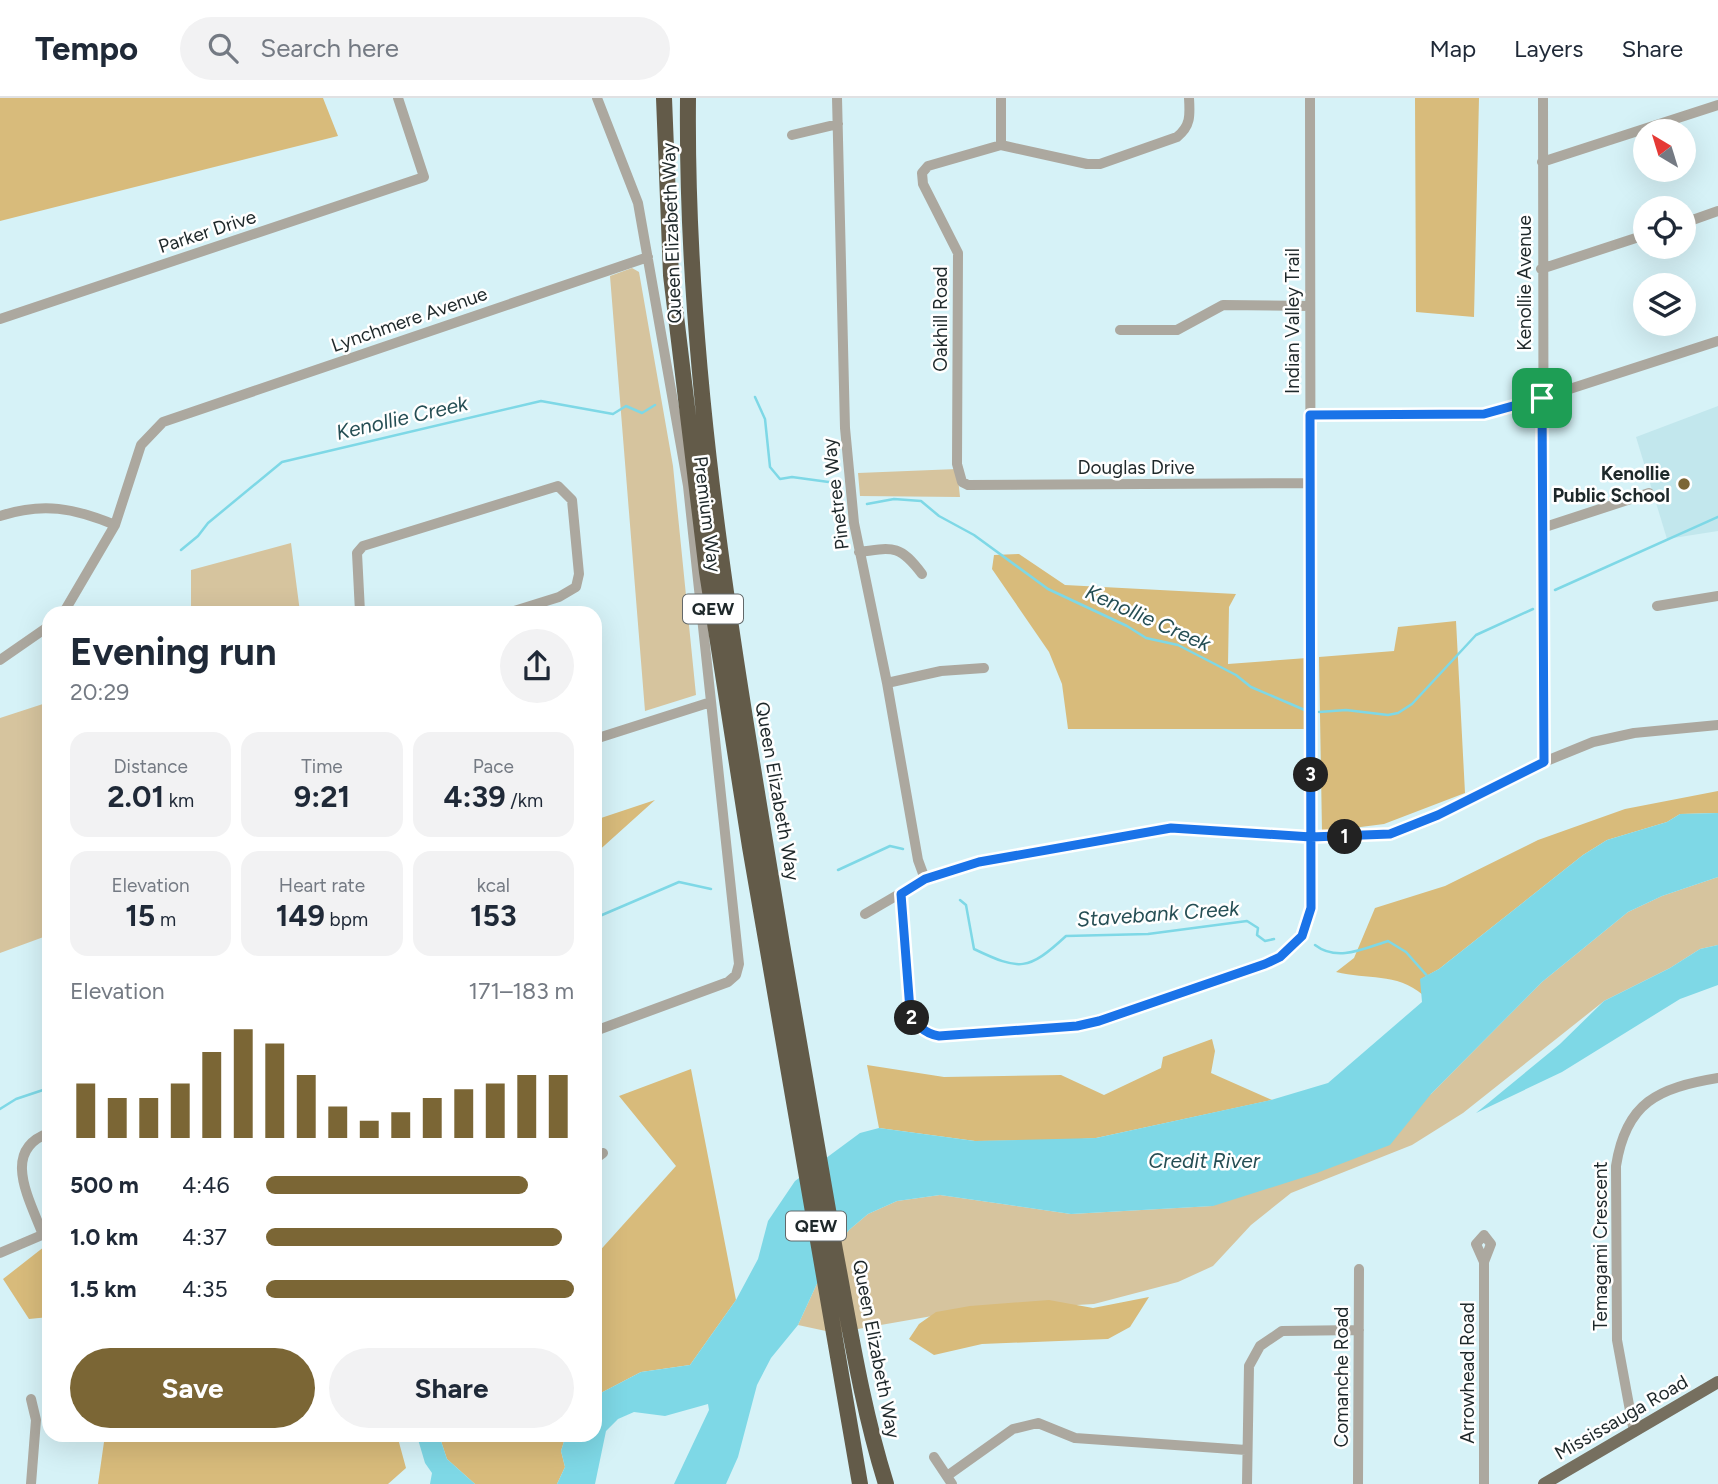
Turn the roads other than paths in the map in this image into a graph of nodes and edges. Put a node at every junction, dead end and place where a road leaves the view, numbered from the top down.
1 (398, 98) edge
2 (597, 98) edge
3 (664, 98) edge
4 (688, 98) edge
5 (837, 98) edge
6 (1001, 98) edge
7 (1189, 98) edge
8 (1310, 98) edge
9 (1543, 98) edge
10 (1718, 105) edge
11 (838, 124) junction
12 (792, 135) dead end
13 (1001, 145) junction
14 (1542, 162) junction
15 (1718, 211) edge
16 (1696, 219) edge
17 (1633, 239) edge
18 (648, 257) junction
19 (1541, 270) junction
20 (1310, 306) junction
21 (0, 319) edge
22 (1120, 330) dead end
23 (1718, 341) edge
24 (1542, 398) junction
25 (1310, 415) junction
26 (962, 481) joint
27 (1310, 483) junction
28 (1649, 493) dead end
29 (0, 516) edge
30 (115, 525) junction
31 (1542, 528) junction
32 (859, 552) junction
33 (922, 574) dead end
34 (1718, 596) edge
35 (68, 606) edge
36 (360, 606) edge
37 (536, 606) edge
38 (1657, 606) dead end
39 (42, 632) edge
40 (0, 660) edge
41 (984, 668) dead end
42 (887, 683) junction
43 (711, 702) junction
44 (1718, 725) edge
45 (602, 737) edge
46 (1544, 762) junction
47 (1311, 837) junction
48 (925, 879) junction
49 (901, 894) junction
50 (865, 915) dead end
51 (602, 1028) edge
52 (1718, 1078) edge
53 (798, 1084) junction
54 (42, 1137) edge
55 (42, 1224) edge
56 (42, 1235) edge
57 (0, 1253) edge
58 (1484, 1262) dead end
59 (1359, 1269) dead end
60 (1359, 1330) junction
61 (848, 1365) junction
62 (1718, 1382) edge
63 (31, 1399) dead end
64 (1634, 1432) junction
65 (1246, 1450) junction
66 (934, 1457) dead end
67 (949, 1480) edge
68 (31, 1484) edge
69 (860, 1484) edge
70 (886, 1484) edge
71 (1247, 1484) edge
72 (1358, 1484) edge
73 (1484, 1484) edge
74 (1544, 1484) edge

1 - 21 street, Parker Drive
2 - 18 street, Premium Way
3 - 53 highway, Queen Elizabeth Way / QEW
4 - 53 highway, Queen Elizabeth Way / QEW
5 - 11 street, Pinetree Way
6 - 13 street
7 - 13 street
8 - 20 street, Indian Valley Trail
9 - 14 street, Kenollie Avenue
10 - 14 street
11 - 12 street
11 - 32 street, Pinetree Way
13 - 26 street, Oakhill Road
14 - 19 street, Kenollie Avenue
15 - 16 street
17 - 19 street
18 - 30 street, Lynchmere Avenue
18 - 43 street, Premium Way
19 - 24 street, Kenollie Avenue
20 - 22 street
20 - 25 street, Indian Valley Trail
23 - 24 street
24 - 25 street
24 - 31 street, Kenollie Avenue
25 - 27 street, Indian Valley Trail
26 - 27 street, Douglas Drive
27 - 47 street, Indian Valley Trail
28 - 31 street
29 - 30 street
30 - 35 street, Lynchmere Avenue
31 - 46 street, Kenollie Avenue
32 - 33 street
32 - 42 street, Pinetree Way
34 - 38 street
36 - 37 street
39 - 40 street
41 - 42 street
42 - 48 street, Pinetree Way
43 - 45 street
43 - 51 street, Premium Way
44 - 46 street
46 - 47 street
47 - 48 street
47 - 49 street, Indian Valley Trail
48 - 49 street
49 - 50 street
52 - 64 street, Temagami Crescent
53 - 61 highway, Queen Elizabeth Way / QEW
54 - 55 street
56 - 57 street
58 - 73 street, Arrowhead Road
59 - 60 street, Comanche Road
60 - 65 street
60 - 72 street, Comanche Road
61 - 69 highway, Queen Elizabeth Way / QEW
61 - 70 highway, Queen Elizabeth Way / QEW
62 - 64 main road, Mississauga Road
63 - 68 street
64 - 74 main road, Mississauga Road
65 - 67 street
65 - 71 street
66 - 67 street

